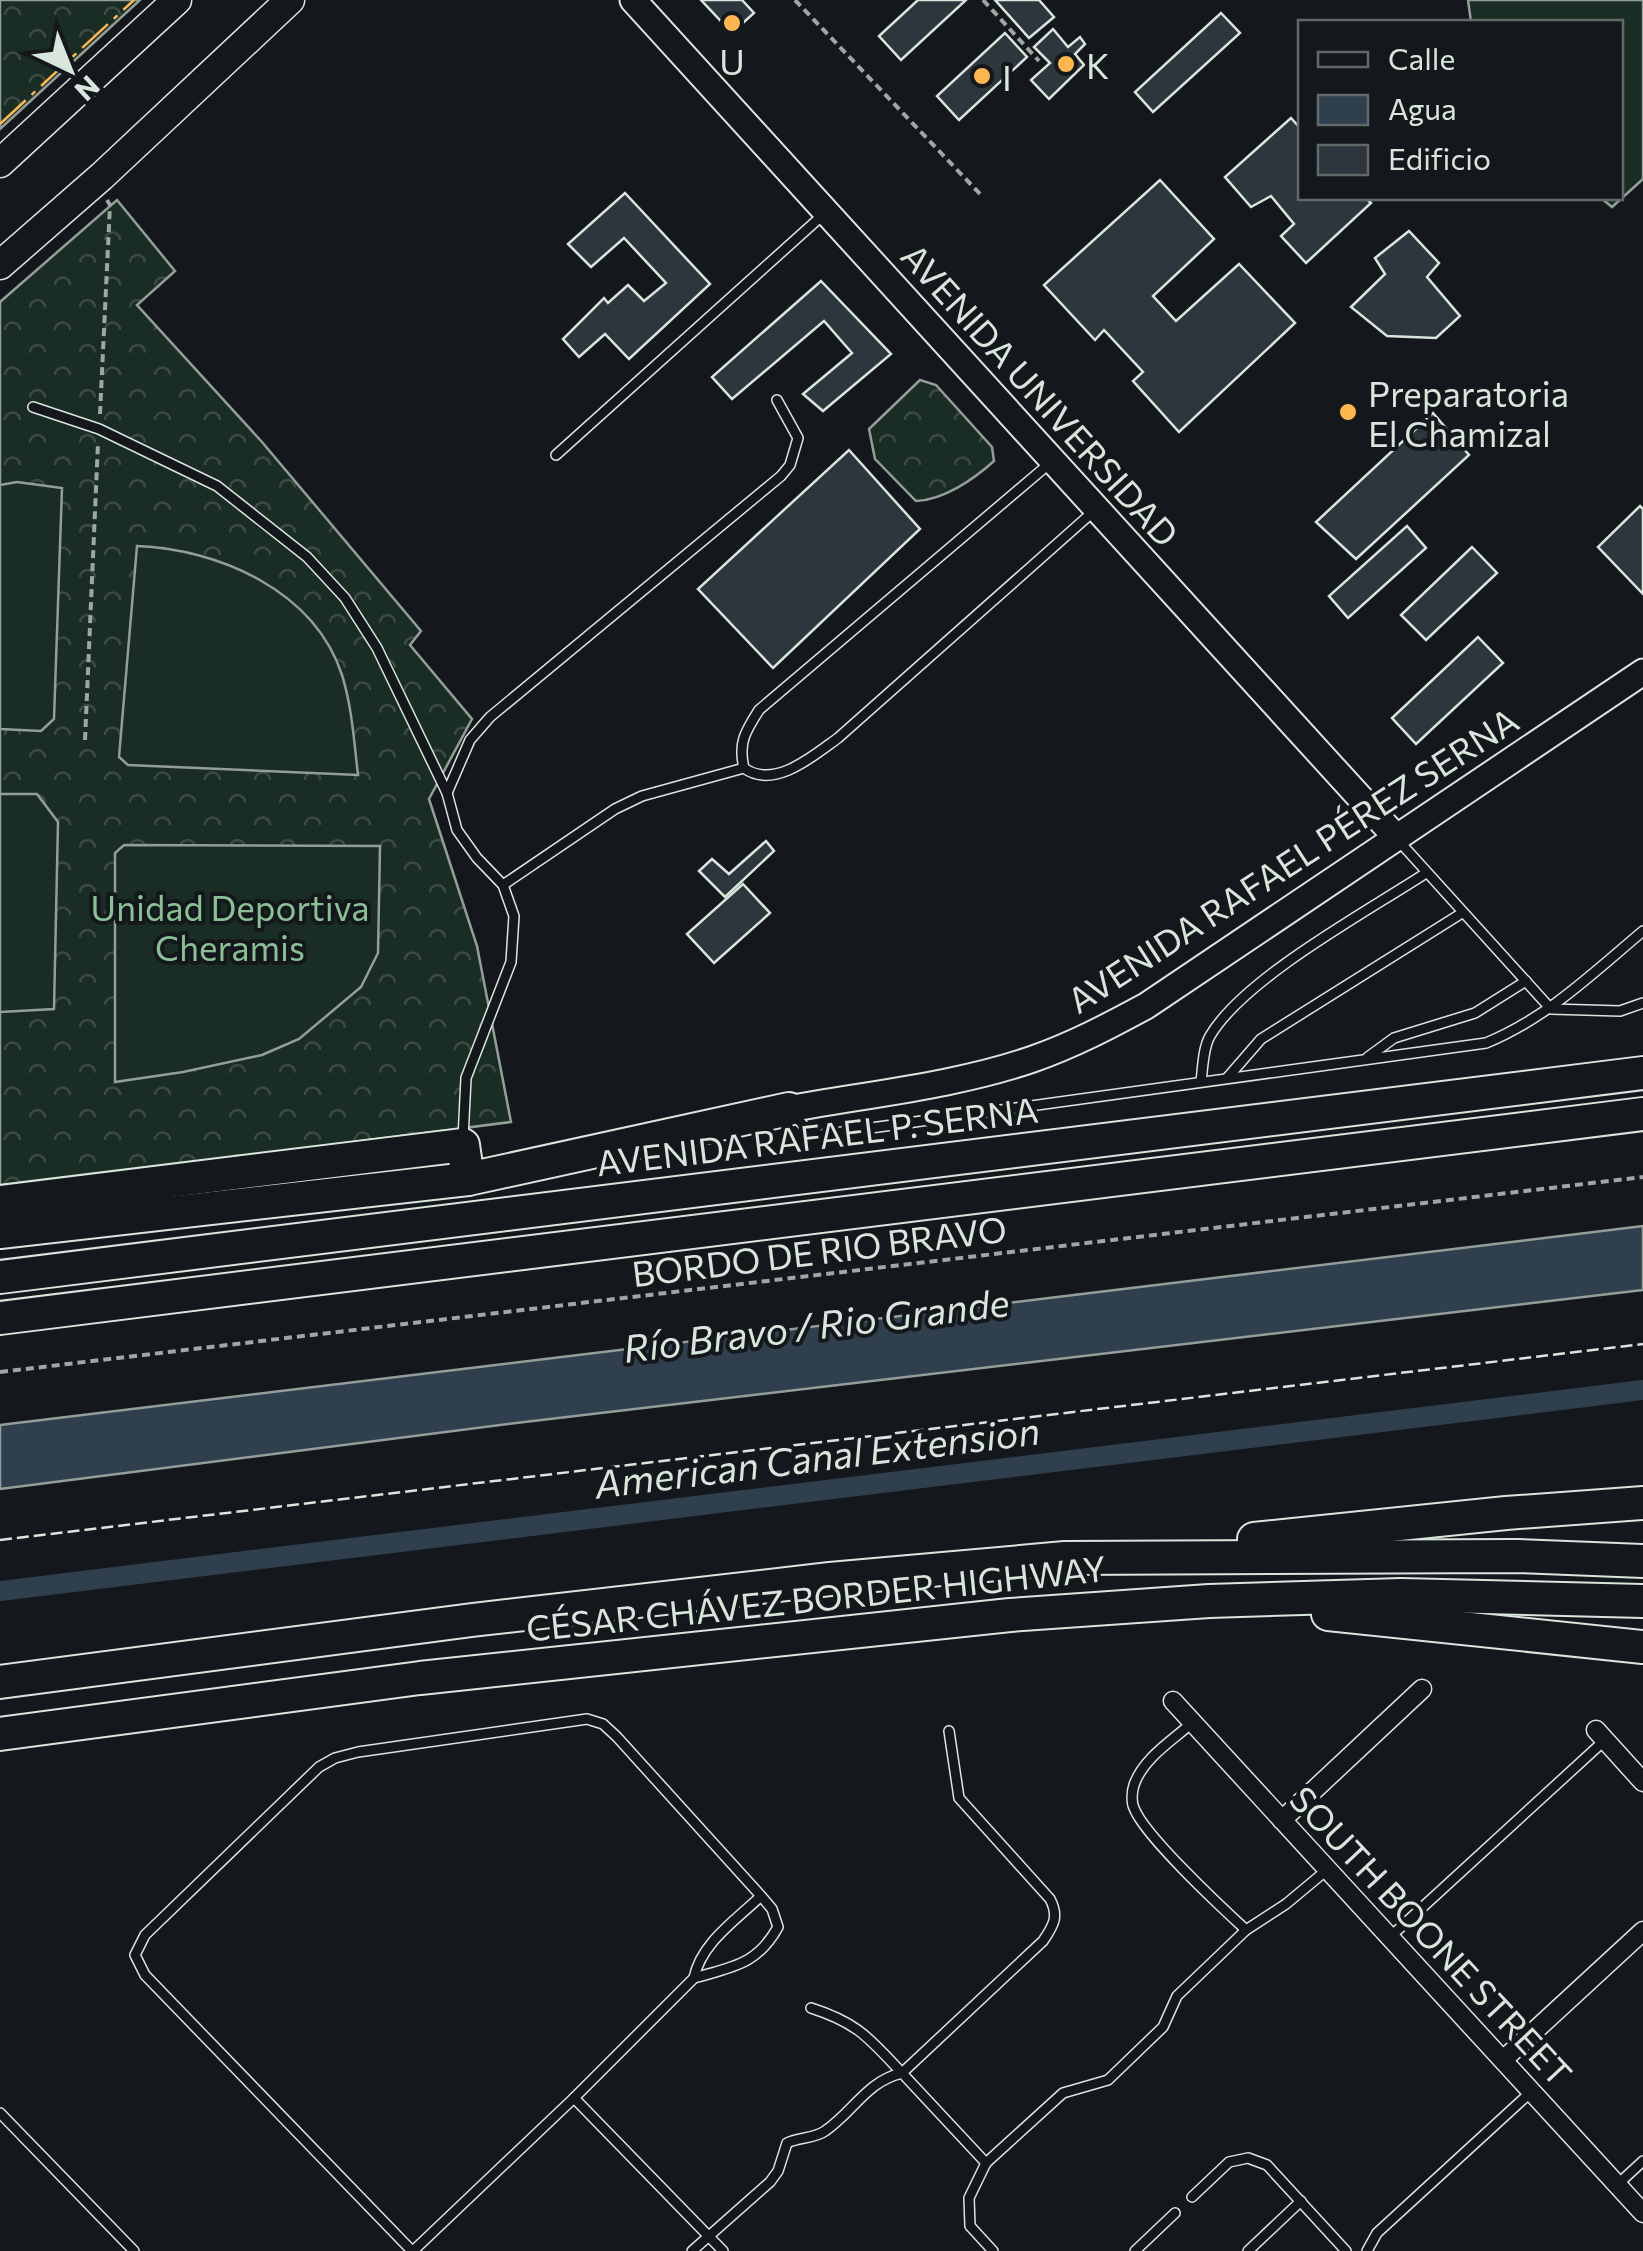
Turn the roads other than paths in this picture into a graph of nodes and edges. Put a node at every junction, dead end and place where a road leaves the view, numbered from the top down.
1 (178, 0) edge
2 (290, 0) edge
3 (633, 0) edge
4 (0, 163) edge
5 (827, 211) junction
6 (0, 265) edge
7 (777, 400) dead end
8 (33, 406) dead end
9 (556, 455) dead end
10 (1053, 460) junction
11 (1096, 510) junction
12 (1643, 672) edge
13 (744, 768) junction
14 (447, 793) junction
15 (1395, 836) junction
16 (1426, 873) junction
17 (503, 886) junction
18 (1462, 913) junction
19 (1643, 931) edge
20 (1526, 981) junction
21 (1643, 1003) edge
22 (1551, 1009) junction
23 (1367, 1058) junction
24 (1643, 1073) edge
25 (1228, 1077) junction
26 (1200, 1081) junction
27 (789, 1109) junction
28 (1643, 1114) edge
29 (463, 1145) junction
30 (468, 1179) junction
31 (0, 1202) edge
32 (0, 1232) edge
33 (0, 1277) edge
34 (0, 1318) edge
35 (1643, 1503) edge
36 (1065, 1558) junction
37 (1643, 1561) edge
38 (1209, 1601) junction
39 (1643, 1601) edge
40 (1643, 1646) edge
41 (0, 1682) edge
42 (1422, 1689) dead end
43 (1174, 1701) dead end
44 (1193, 1722) junction
45 (949, 1732) dead end
46 (0, 1734) edge
47 (1600, 1735) joint
48 (1643, 1782) edge
49 (1282, 1820) junction
50 (1328, 1869) junction
51 (761, 1896) junction
52 (1246, 1930) junction
53 (1643, 1931) edge
54 (1390, 1937) junction
55 (694, 1978) junction
56 (811, 2008) dead end
57 (1503, 2060) junction
58 (902, 2074) junction
59 (1532, 2091) junction
60 (574, 2098) junction
61 (0, 2112) edge
62 (1643, 2161) edge
63 (986, 2163) junction
64 (1618, 2185) junction
65 (1192, 2197) dead end
66 (1301, 2202) junction
67 (1175, 2213) dead end
68 (1643, 2213) edge
69 (710, 2237) junction
70 (134, 2251) edge
71 (412, 2251) edge
72 (692, 2251) edge
73 (723, 2251) edge
74 (993, 2251) edge
75 (1135, 2251) edge
76 (1248, 2251) edge
77 (1346, 2251) edge
78 (1367, 2251) edge

1 - 4 main road
2 - 6 main road
3 - 5 main road, AVENIDA UNIVERSIDAD
5 - 9 lane
5 - 10 main road, AVENIDA UNIVERSIDAD
7 - 14 lane
8 - 14 lane
10 - 11 main road, AVENIDA UNIVERSIDAD
10 - 13 lane
11 - 13 lane
11 - 15 main road, AVENIDA UNIVERSIDAD
12 - 15 main road, AVENIDA RAFAEL PÉREZ SERNA
13 - 17 lane
14 - 17 lane
15 - 16 lane
15 - 27 main road, AVENIDA RAFAEL PÉREZ SERNA
16 - 18 lane
16 - 26 lane
17 - 29 lane
18 - 20 lane
18 - 25 lane
19 - 22 lane
20 - 22 lane
20 - 23 lane
21 - 22 lane
22 - 23 lane
23 - 25 lane
24 - 33 highway, AVENIDA RAFAEL P. SERNA
25 - 26 lane
26 - 27 lane
27 - 30 highway
28 - 34 highway
29 - 30 highway
29 - 31 highway
30 - 32 highway
35 - 36 highway
36 - 37 highway, CÉSAR CHÁVEZ BORDER HIGHWAY
36 - 41 highway, CÉSAR CHÁVEZ BORDER HIGHWAY
38 - 39 highway, CÉSAR CHÁVEZ BORDER HIGHWAY
38 - 40 highway
38 - 46 highway, CÉSAR CHÁVEZ BORDER HIGHWAY
42 - 49 street
43 - 44 street, SOUTH BOONE STREET
44 - 49 street, SOUTH BOONE STREET
44 - 52 lane
45 - 58 lane
47 - 48 street
47 - 54 lane
49 - 50 street, SOUTH BOONE STREET
50 - 52 lane
50 - 54 street, SOUTH BOONE STREET
51 - 55 lane
51 - 55 lane
51 - 71 lane
52 - 63 lane
53 - 57 street
54 - 57 street, SOUTH BOONE STREET
55 - 60 lane
56 - 58 lane
57 - 59 street, SOUTH BOONE STREET
58 - 63 lane
58 - 69 lane
59 - 64 street, SOUTH BOONE STREET
59 - 78 lane
60 - 69 lane
60 - 71 lane
61 - 70 lane
62 - 64 lane
63 - 74 lane
64 - 68 street, SOUTH BOONE STREET
65 - 66 lane
66 - 76 lane
66 - 77 lane
67 - 75 lane
69 - 72 lane
69 - 73 lane

